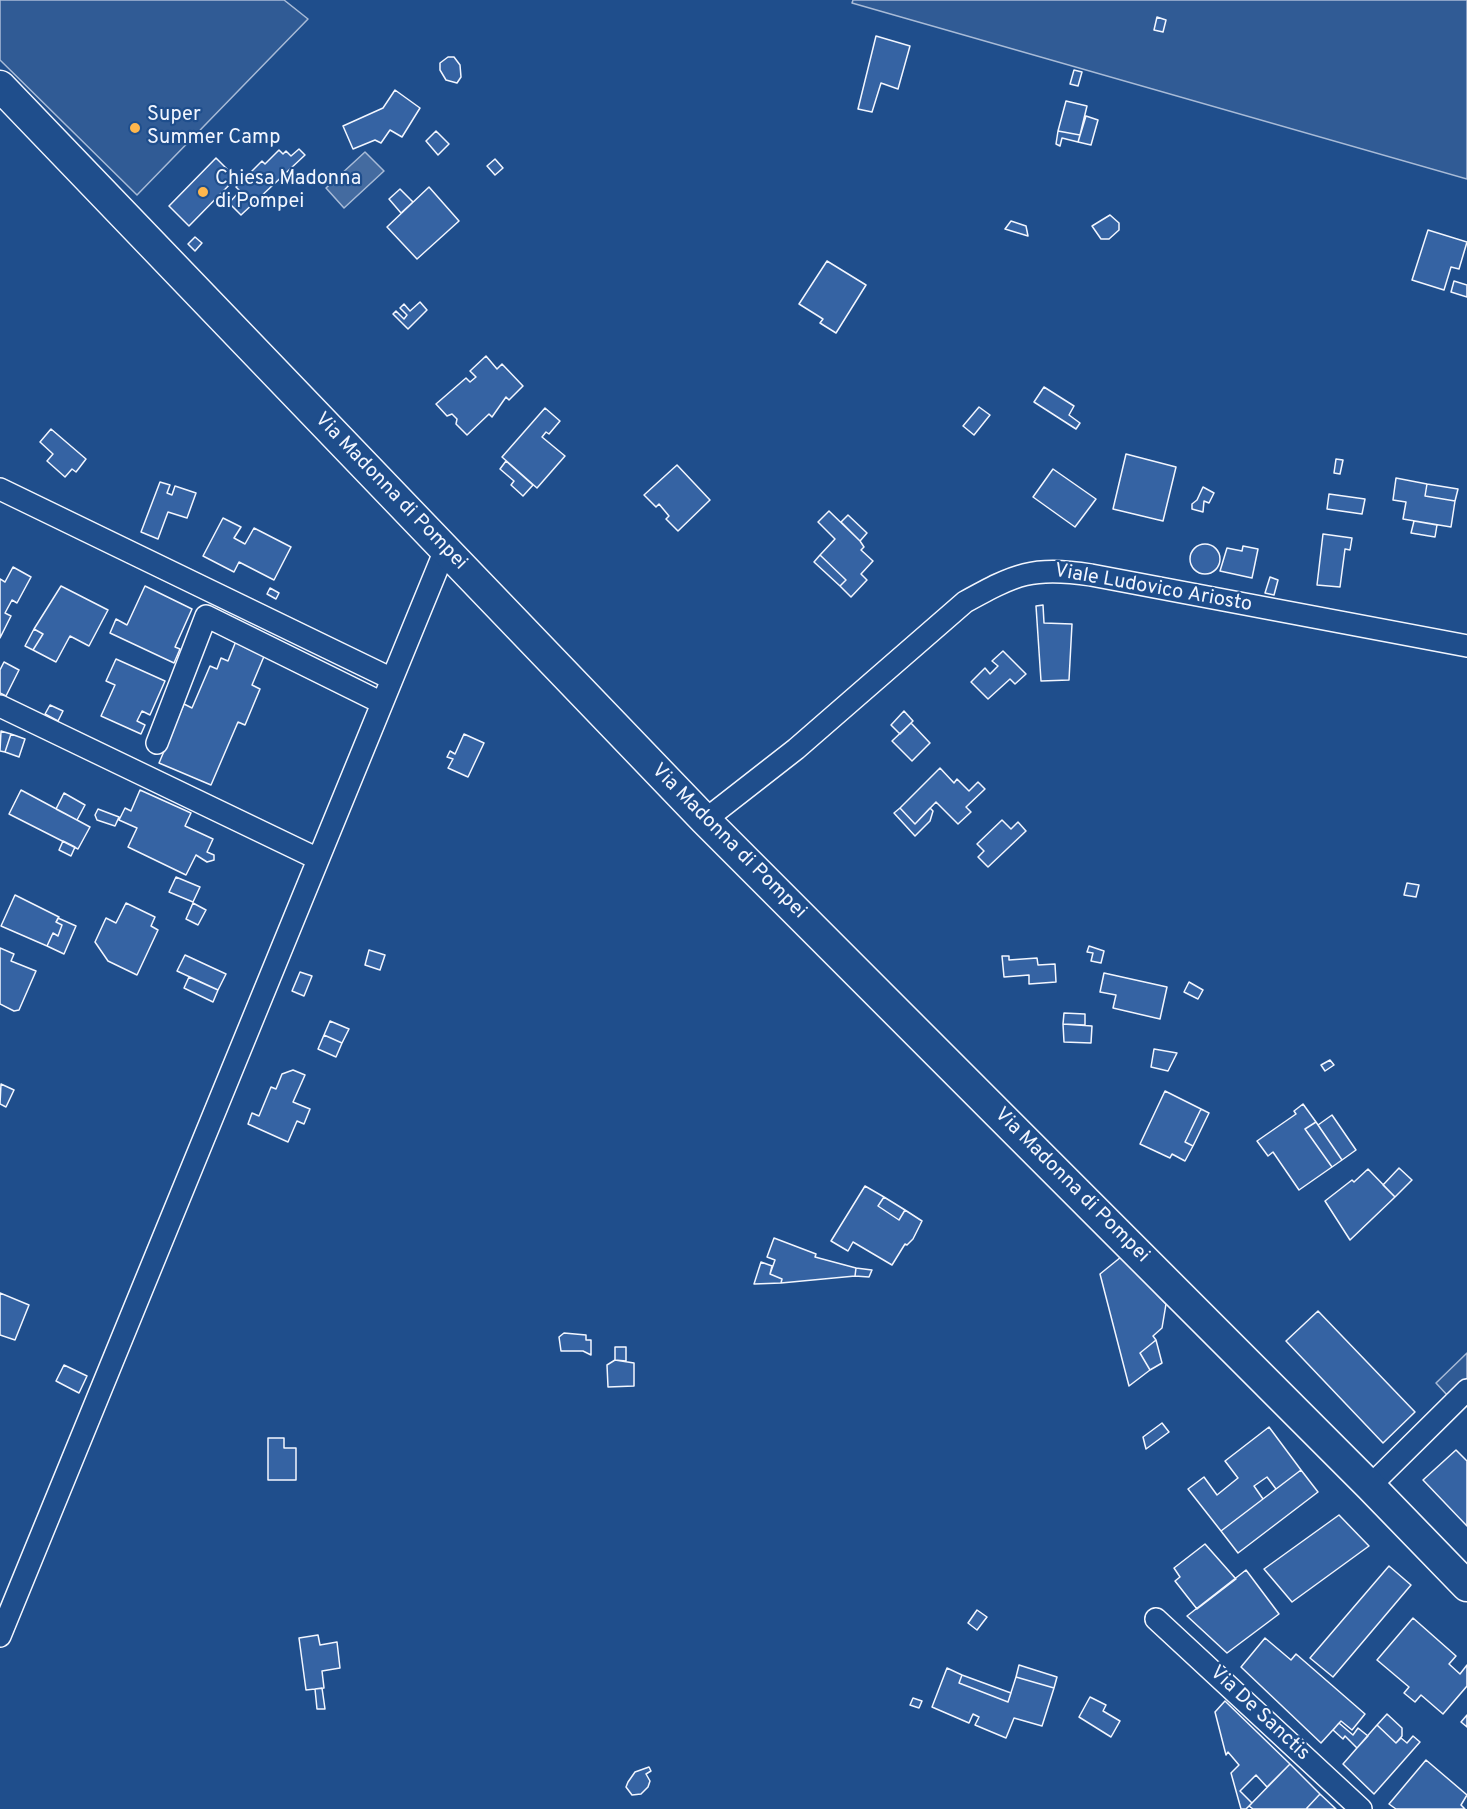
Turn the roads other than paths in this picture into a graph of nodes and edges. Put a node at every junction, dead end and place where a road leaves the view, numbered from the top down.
1 (0, 86) edge
2 (0, 489) edge
3 (445, 549) junction
4 (1467, 645) edge
5 (392, 679) junction
6 (382, 703) junction
7 (0, 706) edge
8 (157, 743) dead end
9 (705, 820) junction
10 (318, 859) junction
11 (1467, 1390) edge
12 (1370, 1486) junction
13 (1467, 1586) edge
14 (1156, 1619) dead end
15 (0, 1636) edge
16 (1361, 1809) edge

1 - 3 street, Via Madonna di Pompei
2 - 5 street
3 - 5 street
3 - 9 street, Via Madonna di Pompei
4 - 9 street, Viale Ludovico Ariosto
5 - 6 street
6 - 8 street
6 - 10 street
7 - 10 street
9 - 12 street, Via Madonna di Pompei
10 - 15 street
11 - 12 street
12 - 13 street, Via Madonna di Pompei
14 - 16 street, Via De Sanctis

